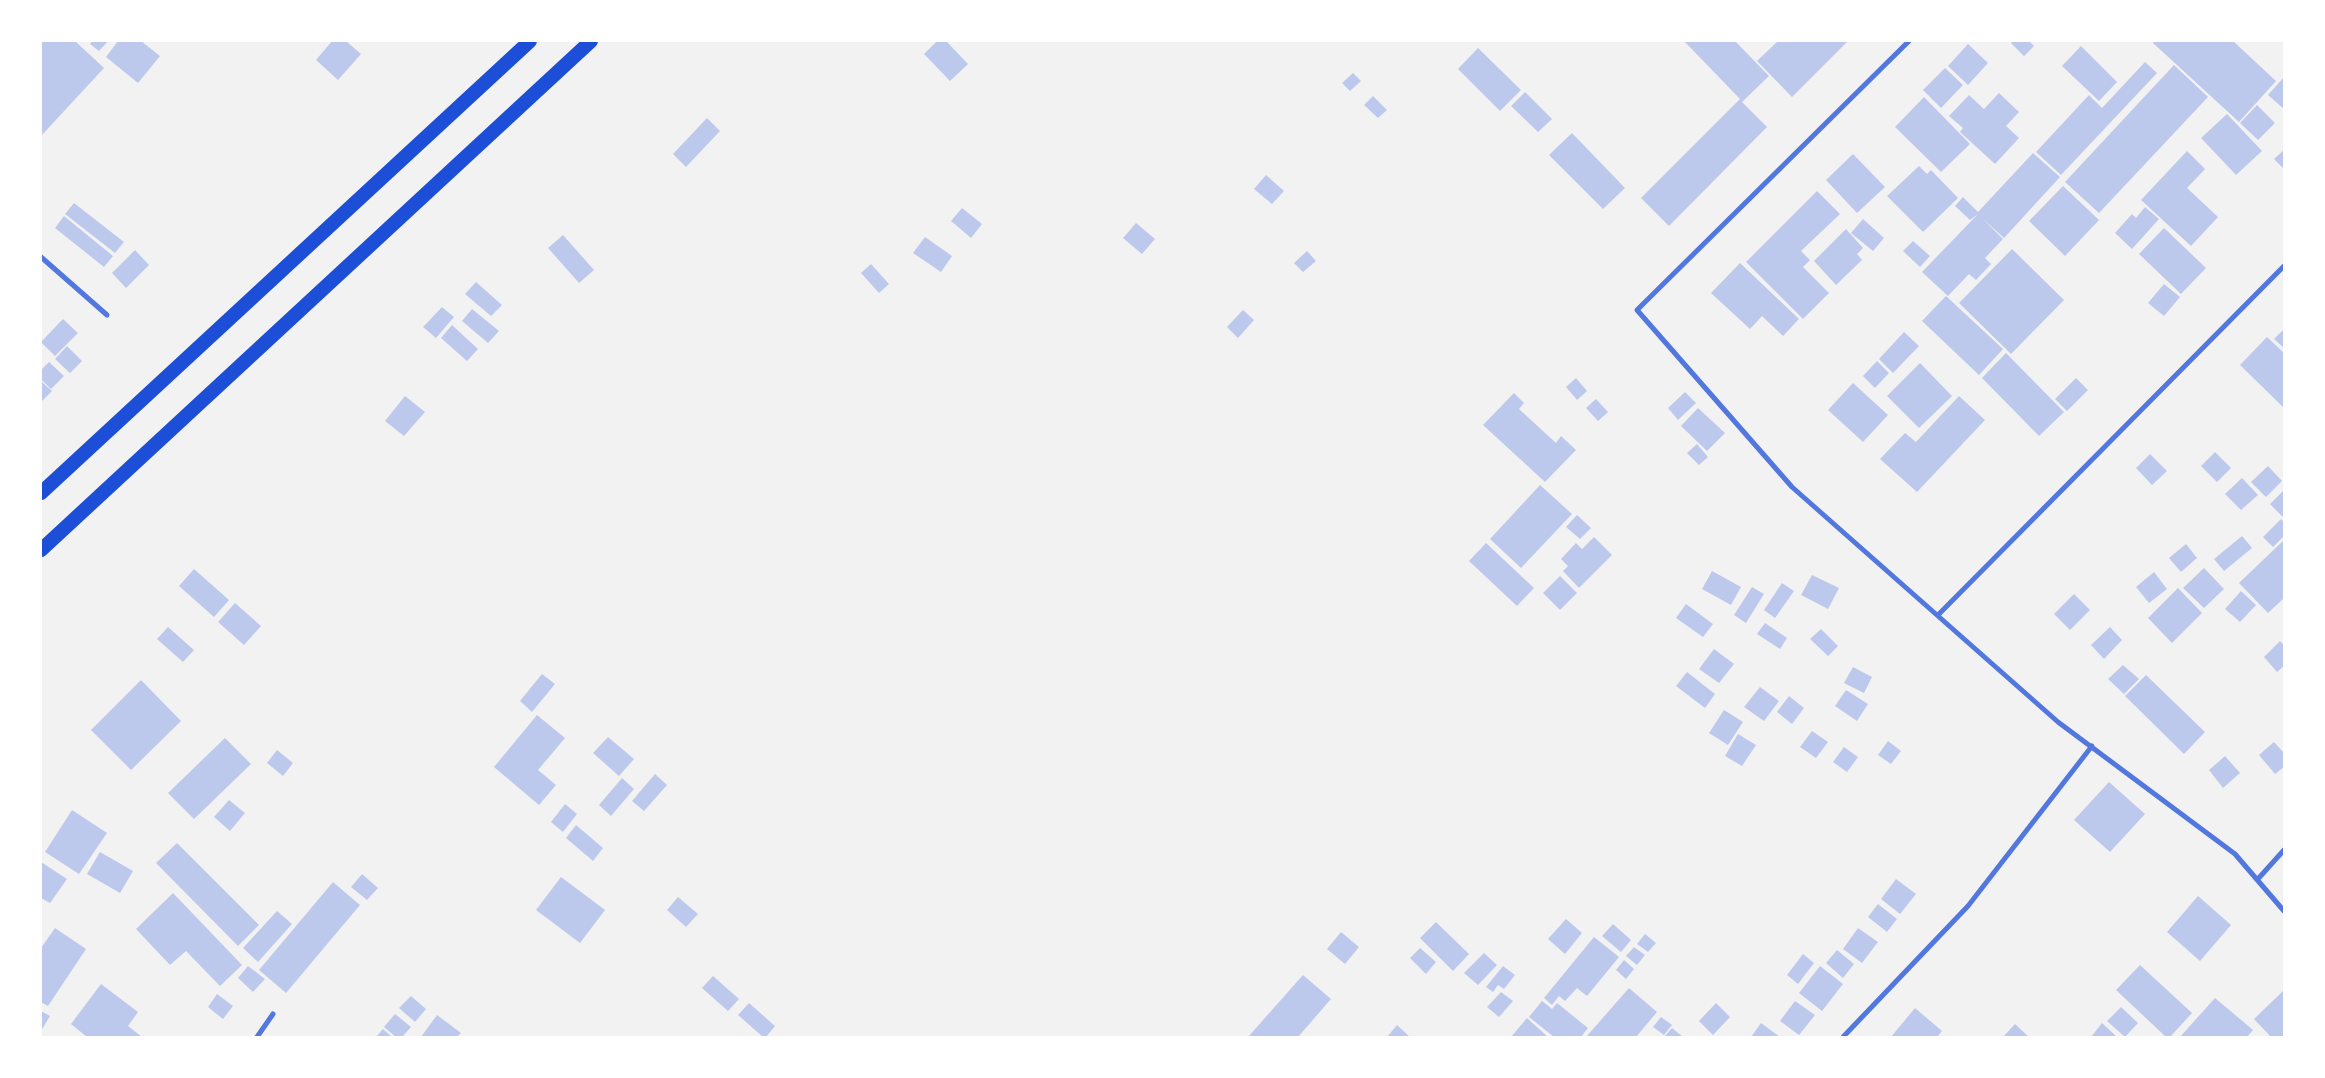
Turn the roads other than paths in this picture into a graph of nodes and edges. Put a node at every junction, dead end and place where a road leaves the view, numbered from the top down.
1 (530, 41) edge
2 (591, 41) edge
3 (1909, 41) edge
4 (41, 258) edge
5 (2284, 266) edge
6 (106, 315) dead end
7 (41, 493) edge
8 (41, 550) edge
9 (1938, 615) junction
10 (2092, 746) junction
11 (2284, 850) edge
12 (2257, 880) junction
13 (2284, 911) edge
14 (273, 1014) dead end
15 (257, 1037) edge
16 (1843, 1037) edge

1 - 7 highway
2 - 8 highway
3 - 9 street
4 - 6 street
5 - 9 street
9 - 10 street
10 - 12 street
10 - 16 street
11 - 12 street
12 - 13 street
14 - 15 street

